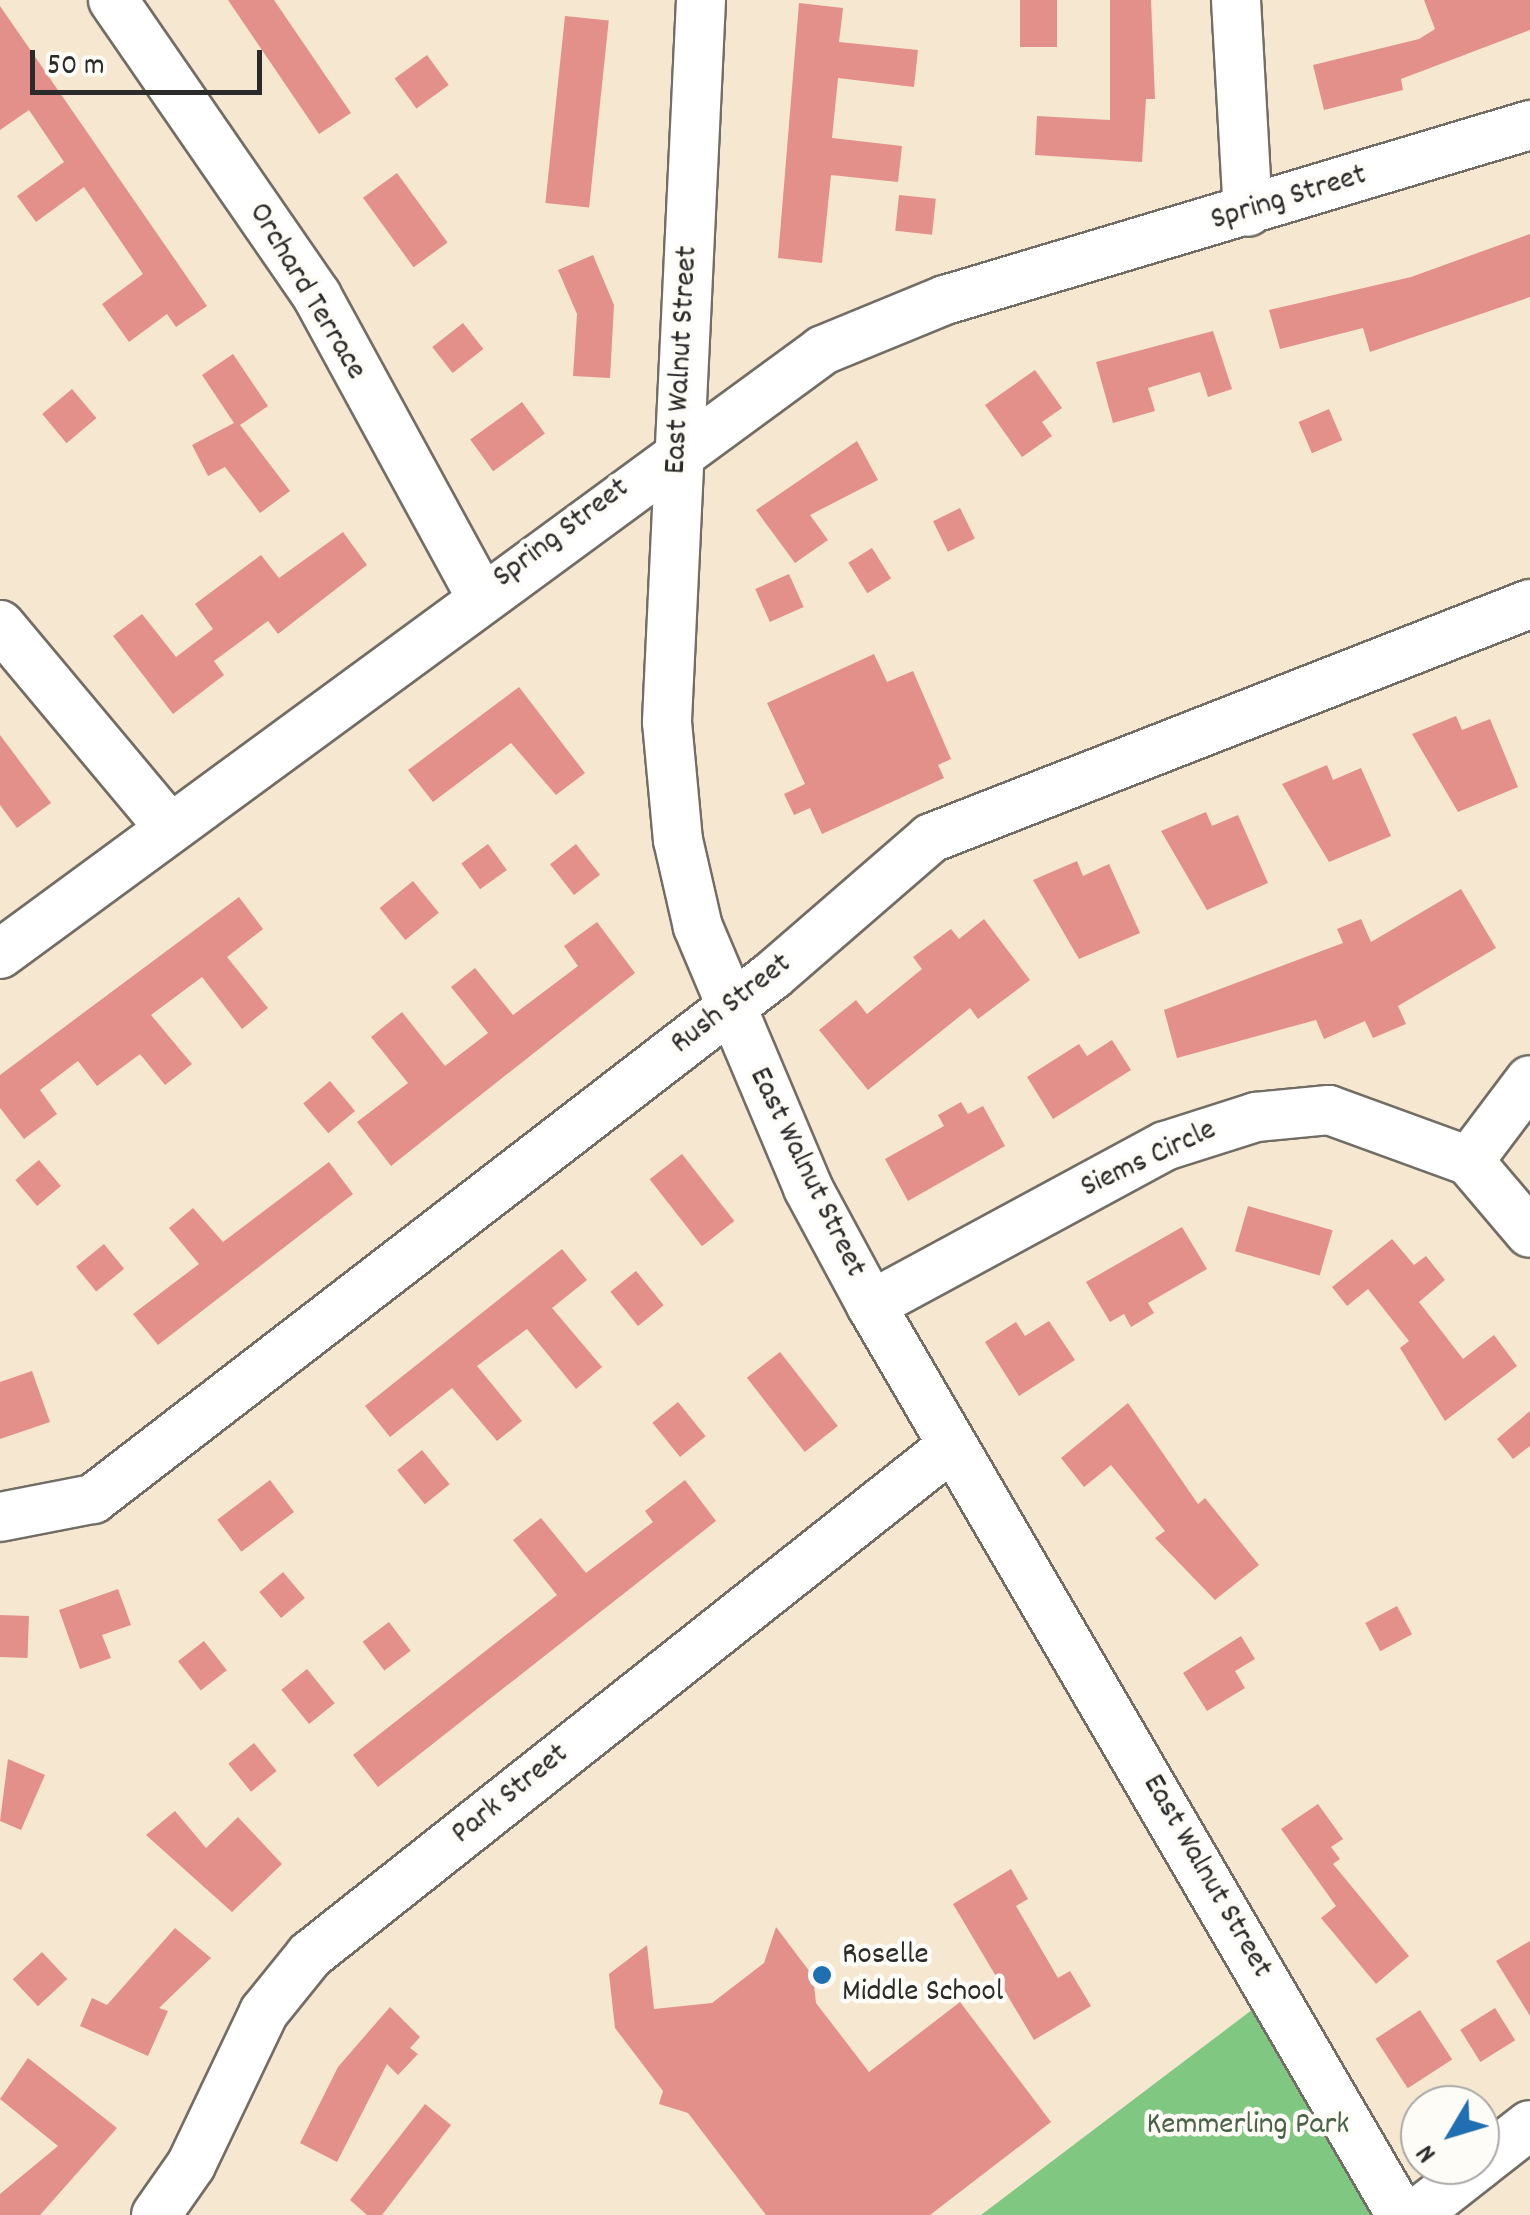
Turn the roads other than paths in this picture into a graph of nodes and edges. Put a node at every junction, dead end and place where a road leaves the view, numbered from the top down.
1 (114, 0) edge
2 (701, 0) edge
3 (1236, 0) edge
4 (1530, 125) edge
5 (1248, 212) junction
6 (678, 448) junction
7 (480, 594) junction
8 (1530, 604) edge
9 (0, 625) edge
10 (168, 827) junction
11 (0, 954) edge
12 (728, 1008) junction
13 (1530, 1080) edge
14 (1469, 1161) junction
15 (1530, 1234) edge
16 (872, 1305) junction
17 (951, 1447) junction
18 (0, 1518) edge
19 (1530, 2126) edge
20 (1500, 2149) edge
21 (1454, 2185) edge
22 (156, 2215) edge
23 (1401, 2215) edge
24 (1415, 2215) edge

1 - 7 street, Orchard Terrace
2 - 6 street, East Walnut Street
3 - 5 street
4 - 5 street, Spring Street
5 - 6 street, Spring Street
6 - 7 street, Spring Street
6 - 12 street, East Walnut Street
7 - 10 street, Spring Street
8 - 12 street, Rush Street
9 - 10 street
10 - 11 street, Spring Street
12 - 16 street, East Walnut Street
12 - 18 street, Rush Street
13 - 14 street
14 - 15 street
14 - 16 street, Siems Circle
16 - 17 street, East Walnut Street
17 - 22 street, Park Street
17 - 23 street, East Walnut Street
19 - 20 street
21 - 24 street

